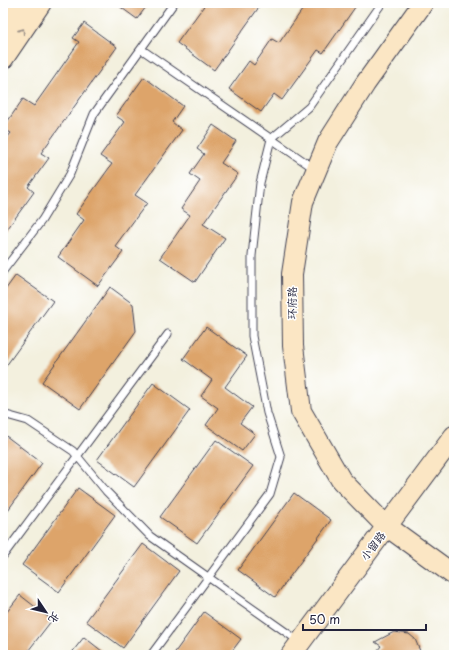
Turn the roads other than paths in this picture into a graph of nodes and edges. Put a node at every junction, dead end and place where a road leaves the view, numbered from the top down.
1 (22, 3) edge
2 (41, 3) edge
3 (174, 3) edge
4 (382, 3) edge
5 (424, 3) edge
6 (3, 30) edge
7 (141, 49) junction
8 (3, 59) edge
9 (271, 138) junction
10 (316, 170) junction
11 (3, 271) edge
12 (168, 334) dead end
13 (3, 414) edge
14 (454, 436) edge
15 (77, 456) junction
16 (387, 527) junction
17 (3, 556) edge
18 (454, 575) edge
19 (208, 577) junction
20 (295, 649) edge
21 (152, 655) edge

1 - 6 street
8 -> 2 street
3 - 7 lane
4 - 9 lane
5 - 10 street, 环府路
7 - 9 lane
7 - 11 lane
9 - 10 lane
9 - 19 lane
10 - 16 street, 环府路
12 - 15 lane
13 - 15 lane
14 - 16 street, 小留路
15 - 17 lane
15 - 19 lane
16 - 18 street, 环府路
16 - 20 street, 小留路
19 - 20 lane
19 - 21 lane

